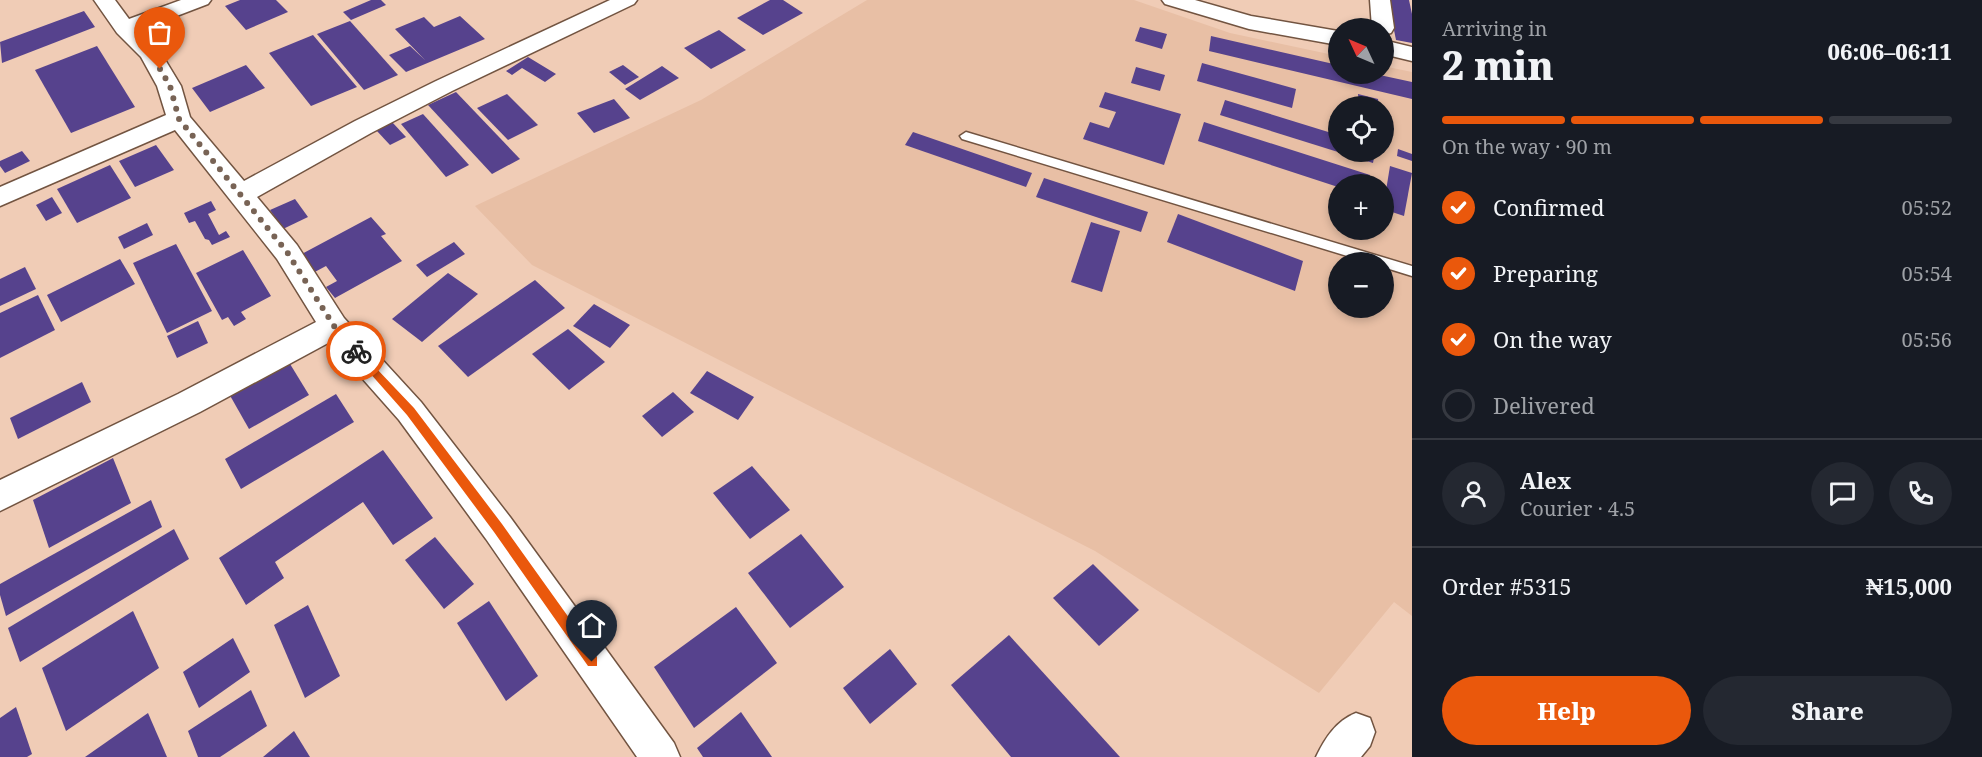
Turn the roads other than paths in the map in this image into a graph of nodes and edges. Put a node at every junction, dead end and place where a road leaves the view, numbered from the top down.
1 (104, 0) edge
2 (201, 0) edge
3 (627, 0) edge
4 (1172, 0) edge
5 (1380, 0) edge
6 (1381, 18) edge
7 (125, 28) junction
8 (1328, 36) edge
9 (1394, 45) edge
10 (1412, 54) edge
11 (179, 119) junction
12 (966, 136) dead end
13 (240, 195) junction
14 (0, 197) edge
15 (1412, 271) edge
16 (334, 326) junction
17 (0, 496) edge
18 (660, 757) edge

1 - 7 street
2 - 7 street
3 - 13 street
4 - 8 street
5 - 6 street
7 - 11 street
9 - 10 street
11 - 13 street
11 - 14 street
12 - 15 lane
13 - 16 street
16 - 17 street
16 - 18 street

